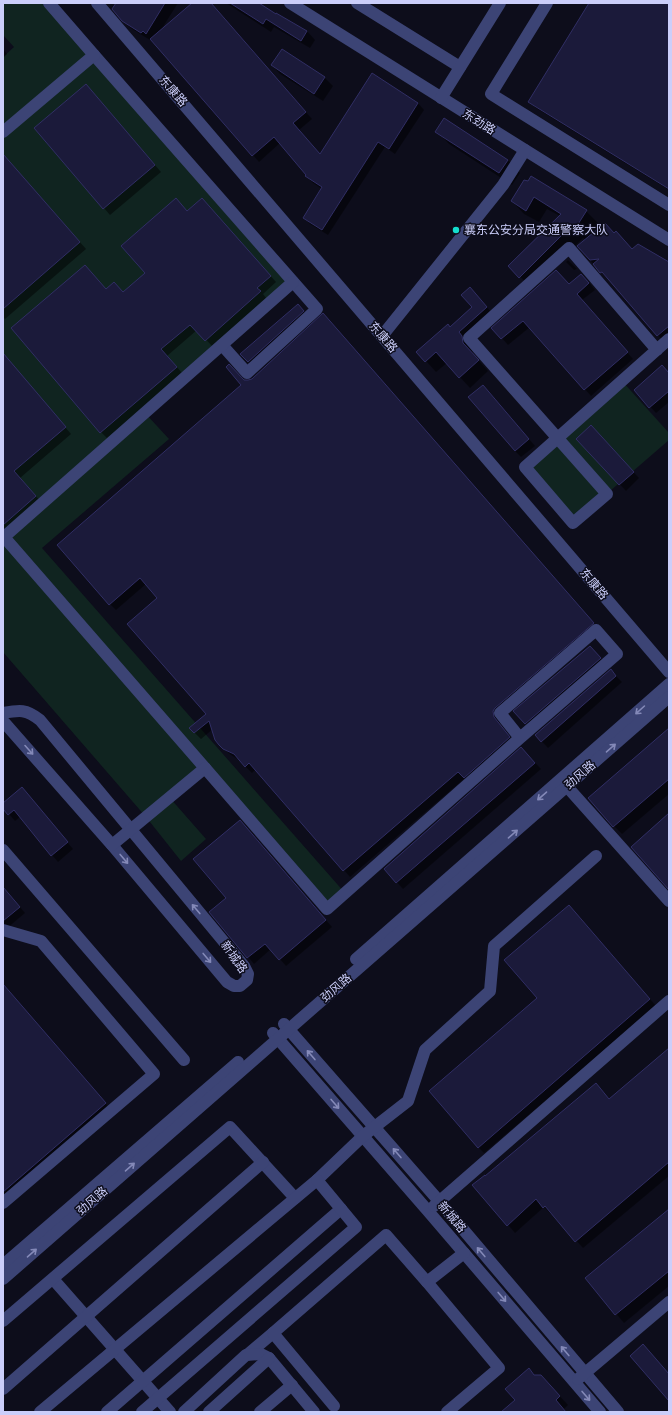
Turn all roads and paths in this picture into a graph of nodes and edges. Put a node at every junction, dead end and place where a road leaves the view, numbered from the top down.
1 (49, 3) edge
2 (97, 3) edge
3 (290, 3) edge
4 (357, 3) edge
5 (500, 3) edge
6 (547, 3) edge
7 (94, 55) junction
8 (460, 67) junction
9 (441, 98) junction
10 (3, 132) edge
11 (525, 150) junction
12 (669, 205) edge
13 (669, 240) edge
14 (293, 282) junction
15 (382, 336) junction
16 (669, 339) edge
17 (222, 344) junction
18 (657, 350) junction
19 (557, 438) junction
20 (3, 537) edge
21 (669, 672) edge
22 (669, 684) edge
23 (669, 697) edge
24 (3, 713) edge
25 (3, 721) edge
26 (520, 738) junction
27 (205, 768) junction
28 (564, 783) junction
29 (131, 830) junction
30 (112, 845) junction
31 (3, 850) edge
32 (596, 856) dead end
33 (669, 901) edge
34 (3, 930) edge
35 (669, 1001) edge
36 (286, 1026) junction
37 (275, 1035) junction
38 (184, 1060) dead end
39 (374, 1127) junction
40 (363, 1136) junction
41 (263, 1162) junction
42 (317, 1180) junction
43 (295, 1198) junction
44 (439, 1201) junction
45 (3, 1204) edge
46 (340, 1208) junction
47 (428, 1211) junction
48 (464, 1253) junction
49 (3, 1265) edge
50 (53, 1278) junction
51 (3, 1279) edge
52 (427, 1282) junction
53 (667, 1307) edge
54 (86, 1316) junction
55 (3, 1321) edge
56 (273, 1333) junction
57 (115, 1349) junction
58 (246, 1355) junction
59 (269, 1358) junction
60 (585, 1374) junction
61 (143, 1381) junction
62 (574, 1382) junction
63 (292, 1385) junction
64 (3, 1389) edge
65 (158, 1398) junction
66 (334, 1410) edge
67 (40, 1412) edge
68 (107, 1412) edge
69 (142, 1412) edge
70 (170, 1412) edge
71 (184, 1412) edge
72 (208, 1412) edge
73 (260, 1412) edge
74 (314, 1412) edge
75 (447, 1412) edge
76 (600, 1412) edge
77 (618, 1412) edge

1 - 7 street
2 - 15 street, 东康路
3 - 9 street, 东劲路
4 - 8 street
5 - 8 street
6 - 12 street
7 - 10 street
7 - 14 street
8 - 9 street
9 - 11 street, 东劲路
11 - 13 street, 东劲路
11 - 15 street
14 - 17 street
14 - 17 street
15 - 21 street, 东康路
16 - 18 street
17 - 20 street
18 - 19 street
18 - 19 street
19 - 19 street
20 - 27 street
22 -> 28 street, 劲风路
28 -> 23 street, 劲风路
24 - 29 street, 新城路
25 -> 30 street, 新城路
26 - 26 street
26 - 27 street
27 - 29 street
28 - 33 street
28 - 36 street, 劲风路
29 - 30 street
30 -> 29 street, 新城路
31 - 38 street
32 - 39 street
34 - 45 street
35 - 44 street
36 - 37 street, 劲风路
39 -> 36 street, 新城路
37 -> 40 street, 新城路
37 - 49 street, 劲风路
51 -> 37 street, 劲风路
39 - 40 street
44 -> 39 street, 新城路
40 - 42 street
40 - 47 street, 新城路
41 - 43 street
41 - 50 street
41 - 54 street
42 - 43 street
42 - 46 street
43 - 57 street
44 - 47 street
60 -> 44 street, 新城路
46 - 61 street
46 - 65 street
47 - 48 street, 新城路
48 - 52 street
48 -> 62 street, 新城路
50 - 54 street
50 - 55 street
52 - 56 street
52 - 75 street
53 - 60 street
54 - 57 street
54 - 64 street
56 - 58 street
56 - 66 street
57 - 61 street
57 - 67 street
58 - 59 street
58 - 71 street
59 - 63 street
59 - 72 street
60 - 62 street
60 - 77 street, 新城路
61 - 65 street
61 - 68 street
62 -> 76 street, 新城路
63 - 73 street
63 - 74 street
65 - 69 street
65 - 70 street

